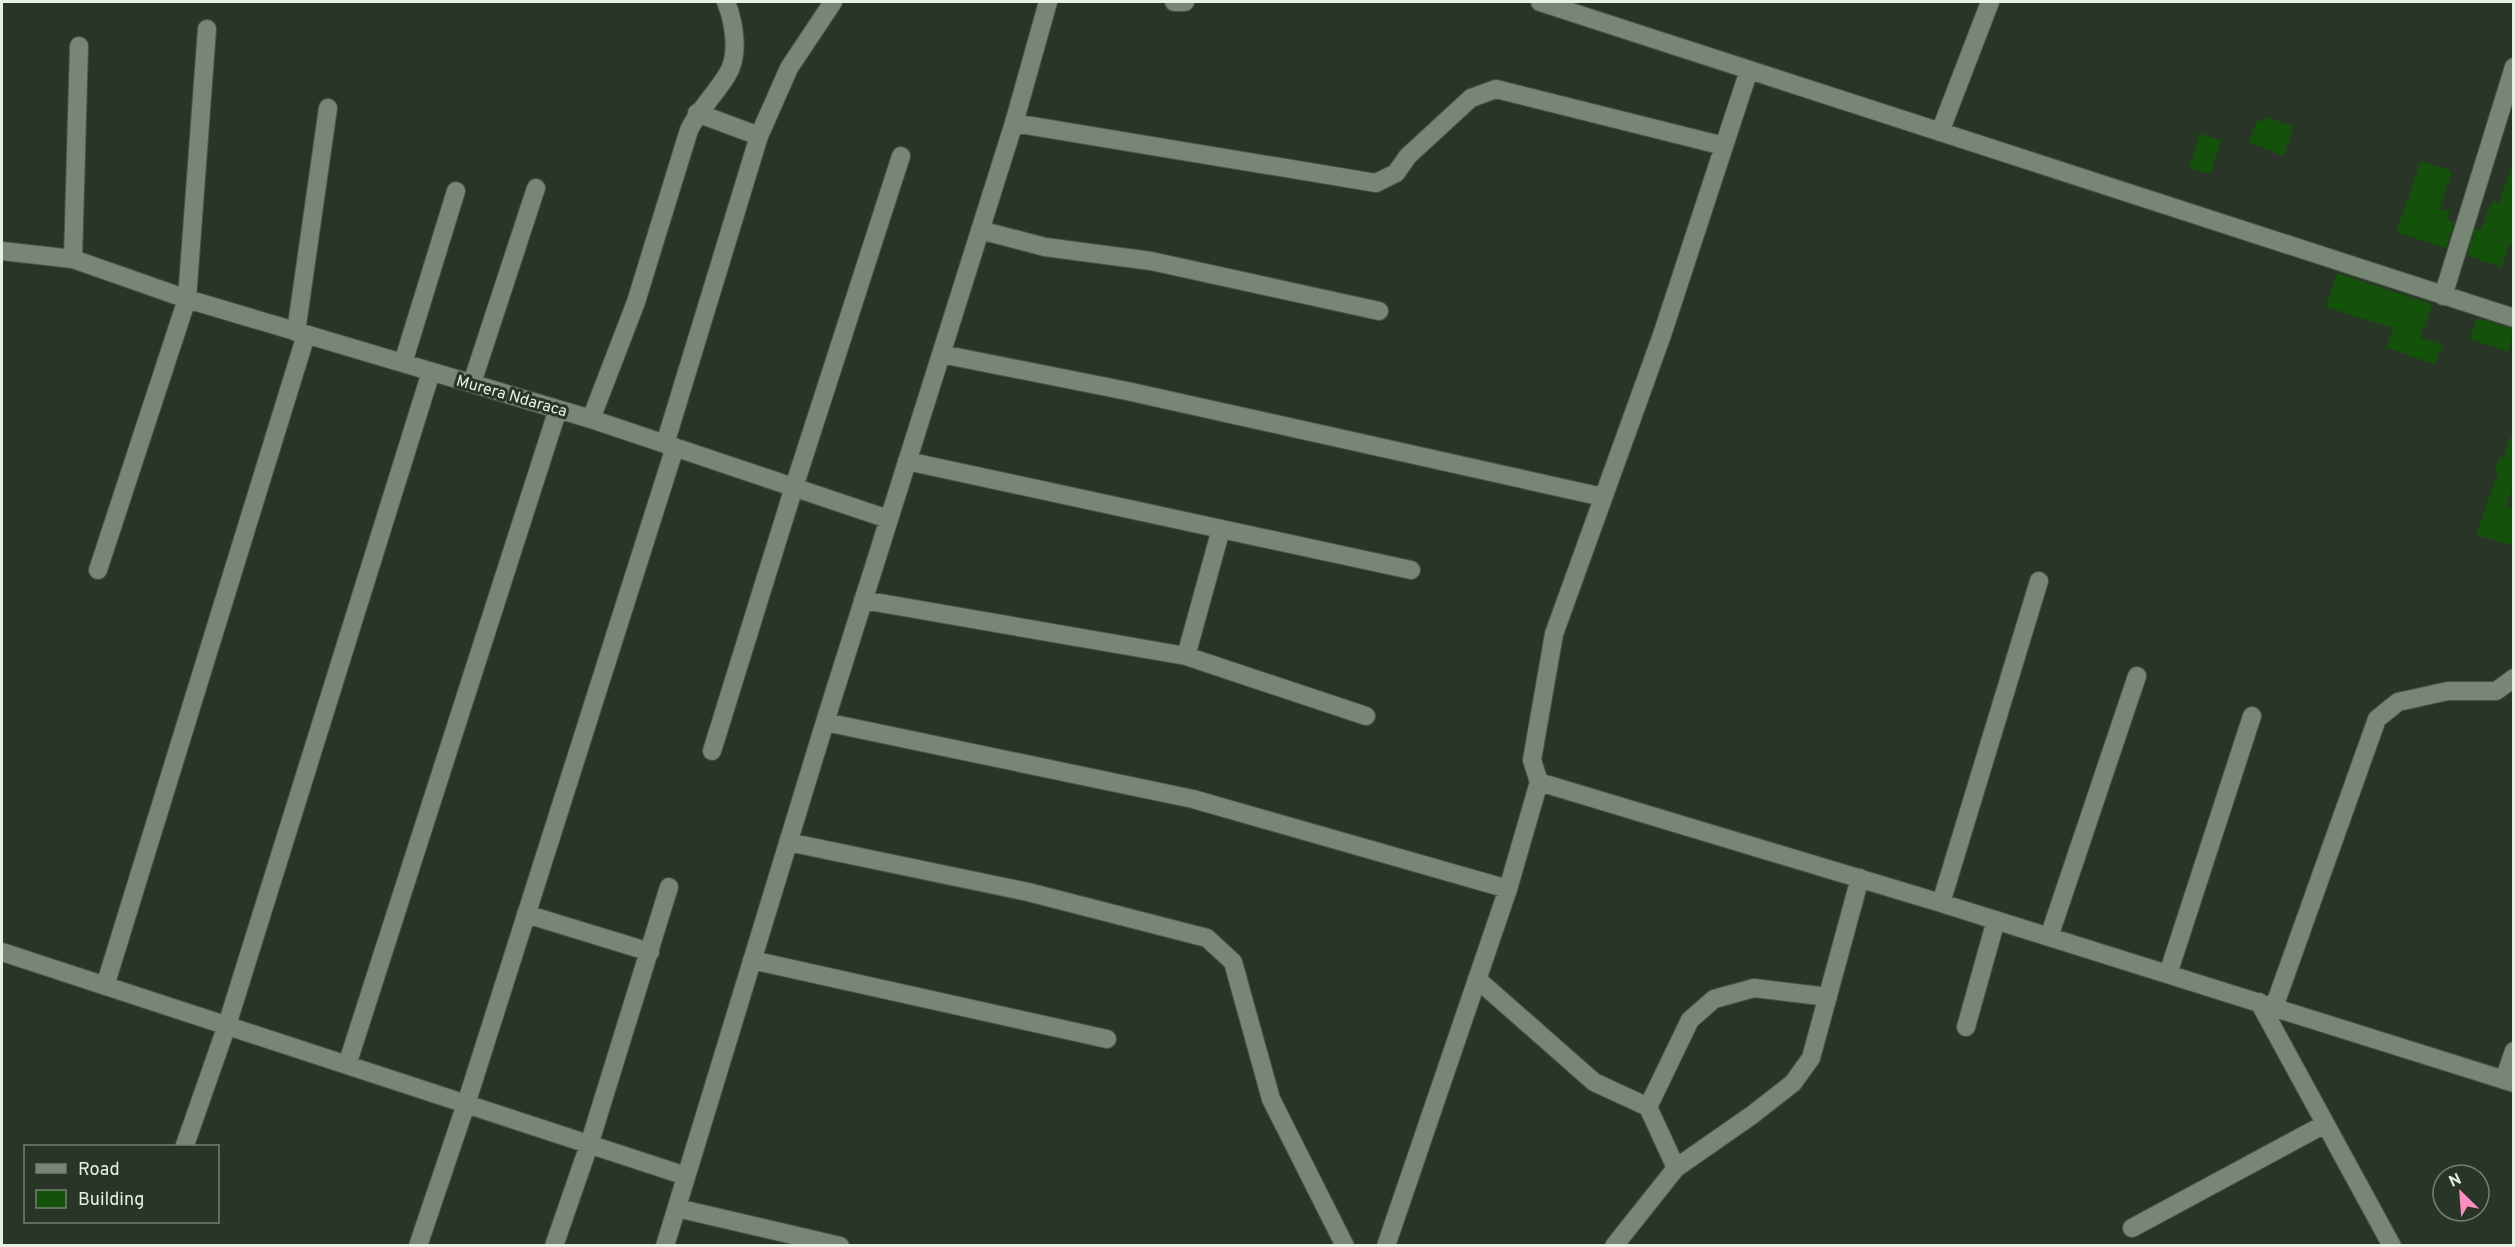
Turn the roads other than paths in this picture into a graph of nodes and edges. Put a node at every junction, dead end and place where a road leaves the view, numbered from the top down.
1 (726, 2) edge
2 (833, 2) edge
3 (1048, 2) edge
4 (1174, 2) edge
5 (1185, 2) edge
6 (1540, 2) edge
7 (1990, 2) edge
8 (1579, 8) edge
9 (207, 29) dead end
10 (79, 46) dead end
11 (2514, 67) edge
12 (1749, 70) junction
13 (328, 108) dead end
14 (697, 113) junction
15 (1014, 123) junction
16 (1940, 132) junction
17 (759, 136) junction
18 (1724, 146) junction
19 (901, 156) dead end
20 (536, 188) dead end
21 (456, 191) dead end
22 (980, 230) junction
23 (2, 251) edge
24 (74, 259) junction
25 (2443, 296) junction
26 (187, 300) junction
27 (1379, 311) dead end
28 (2514, 318) edge
29 (301, 333) junction
30 (941, 354) junction
31 (403, 363) junction
32 (430, 372) junction
33 (472, 384) junction
34 (558, 409) junction
35 (591, 419) junction
36 (670, 445) junction
37 (907, 461) junction
38 (794, 488) junction
39 (1603, 497) junction
40 (888, 519) junction
41 (1221, 529) junction
42 (98, 570) dead end
43 (1411, 570) dead end
44 (2039, 581) dead end
45 (863, 600) junction
46 (1186, 656) junction
47 (2137, 676) dead end
48 (2514, 678) edge
49 (1366, 716) dead end
50 (2252, 716) dead end
51 (825, 722) junction
52 (712, 751) dead end
53 (1539, 783) junction
54 (788, 842) junction
55 (1860, 878) junction
56 (669, 887) dead end
57 (1508, 888) junction
58 (1941, 903) junction
59 (526, 914) junction
60 (1996, 920) junction
61 (2049, 937) junction
62 (2, 952) edge
63 (650, 952) junction
64 (752, 960) junction
65 (2168, 974) junction
66 (1477, 979) junction
67 (105, 986) junction
68 (1828, 997) junction
69 (2266, 1005) junction
70 (227, 1025) junction
71 (1966, 1027) dead end
72 (1107, 1039) dead end
73 (2514, 1051) edge
74 (347, 1065) junction
75 (2509, 1081) edge
76 (466, 1104) junction
77 (1648, 1107) junction
78 (2325, 1124) junction
79 (185, 1145) dead end
80 (589, 1145) junction
81 (1676, 1168) junction
82 (686, 1176) junction
83 (677, 1208) junction
84 (2132, 1228) dead end
85 (781, 1238) edge
86 (418, 1245) edge
87 (554, 1245) edge
88 (665, 1245) edge
89 (840, 1245) edge
90 (1345, 1245) edge
91 (1386, 1245) edge
92 (1614, 1245) edge
93 (2392, 1245) edge

1 - 14 street
2 - 17 street
3 - 15 street
4 - 5 street
6 - 8 street
7 - 16 street
8 - 12 street
9 - 26 street
10 - 24 street
11 - 25 street
12 - 16 street
12 - 18 street
13 - 29 street
14 - 17 street
14 - 35 street
15 - 18 street
15 - 22 street
16 - 25 street
17 - 36 street
18 - 39 street
19 - 38 street
20 - 33 street
21 - 31 street
22 - 27 street
22 - 30 street
23 - 24 street, Murera Ndaraca
24 - 26 street, Murera Ndaraca
25 - 28 street
26 - 29 street, Murera Ndaraca
26 - 42 street
29 - 31 street, Murera Ndaraca
29 - 67 street
30 - 37 street
30 - 39 street
31 - 32 street, Murera Ndaraca
32 - 33 street, Murera Ndaraca
32 - 70 street
33 - 34 street, Murera Ndaraca
34 - 35 street, Murera Ndaraca
34 - 74 street
35 - 36 street, Murera Ndaraca
36 - 38 street, Murera Ndaraca
36 - 59 street
37 - 40 street
37 - 41 street
38 - 40 street, Murera Ndaraca
38 - 52 street
39 - 53 street
40 - 45 street
41 - 43 street
41 - 46 street
44 - 58 street
45 - 46 street
45 - 51 street
46 - 49 street
47 - 61 street
48 - 69 street
50 - 65 street
51 - 54 street
51 - 57 street
53 - 55 street
53 - 57 street
54 - 64 street
54 - 90 street
55 - 58 street
55 - 68 street
56 - 63 street
57 - 66 street
58 - 60 street
59 - 63 street
59 - 76 street
60 - 61 street
60 - 71 street
61 - 65 street
62 - 67 street
63 - 80 street
64 - 72 street
64 - 82 street
65 - 69 street
66 - 77 street
66 - 91 street
67 - 70 street
68 - 77 street
68 - 81 street
69 - 75 street
69 - 78 street
70 - 74 street
70 - 79 street
73 - 75 street
74 - 76 street
76 - 80 street
76 - 86 street
77 - 81 street
78 - 84 street
78 - 93 street
80 - 82 street
80 - 87 street
81 - 92 street
82 - 83 street
83 - 85 street
83 - 88 street
85 - 89 street

